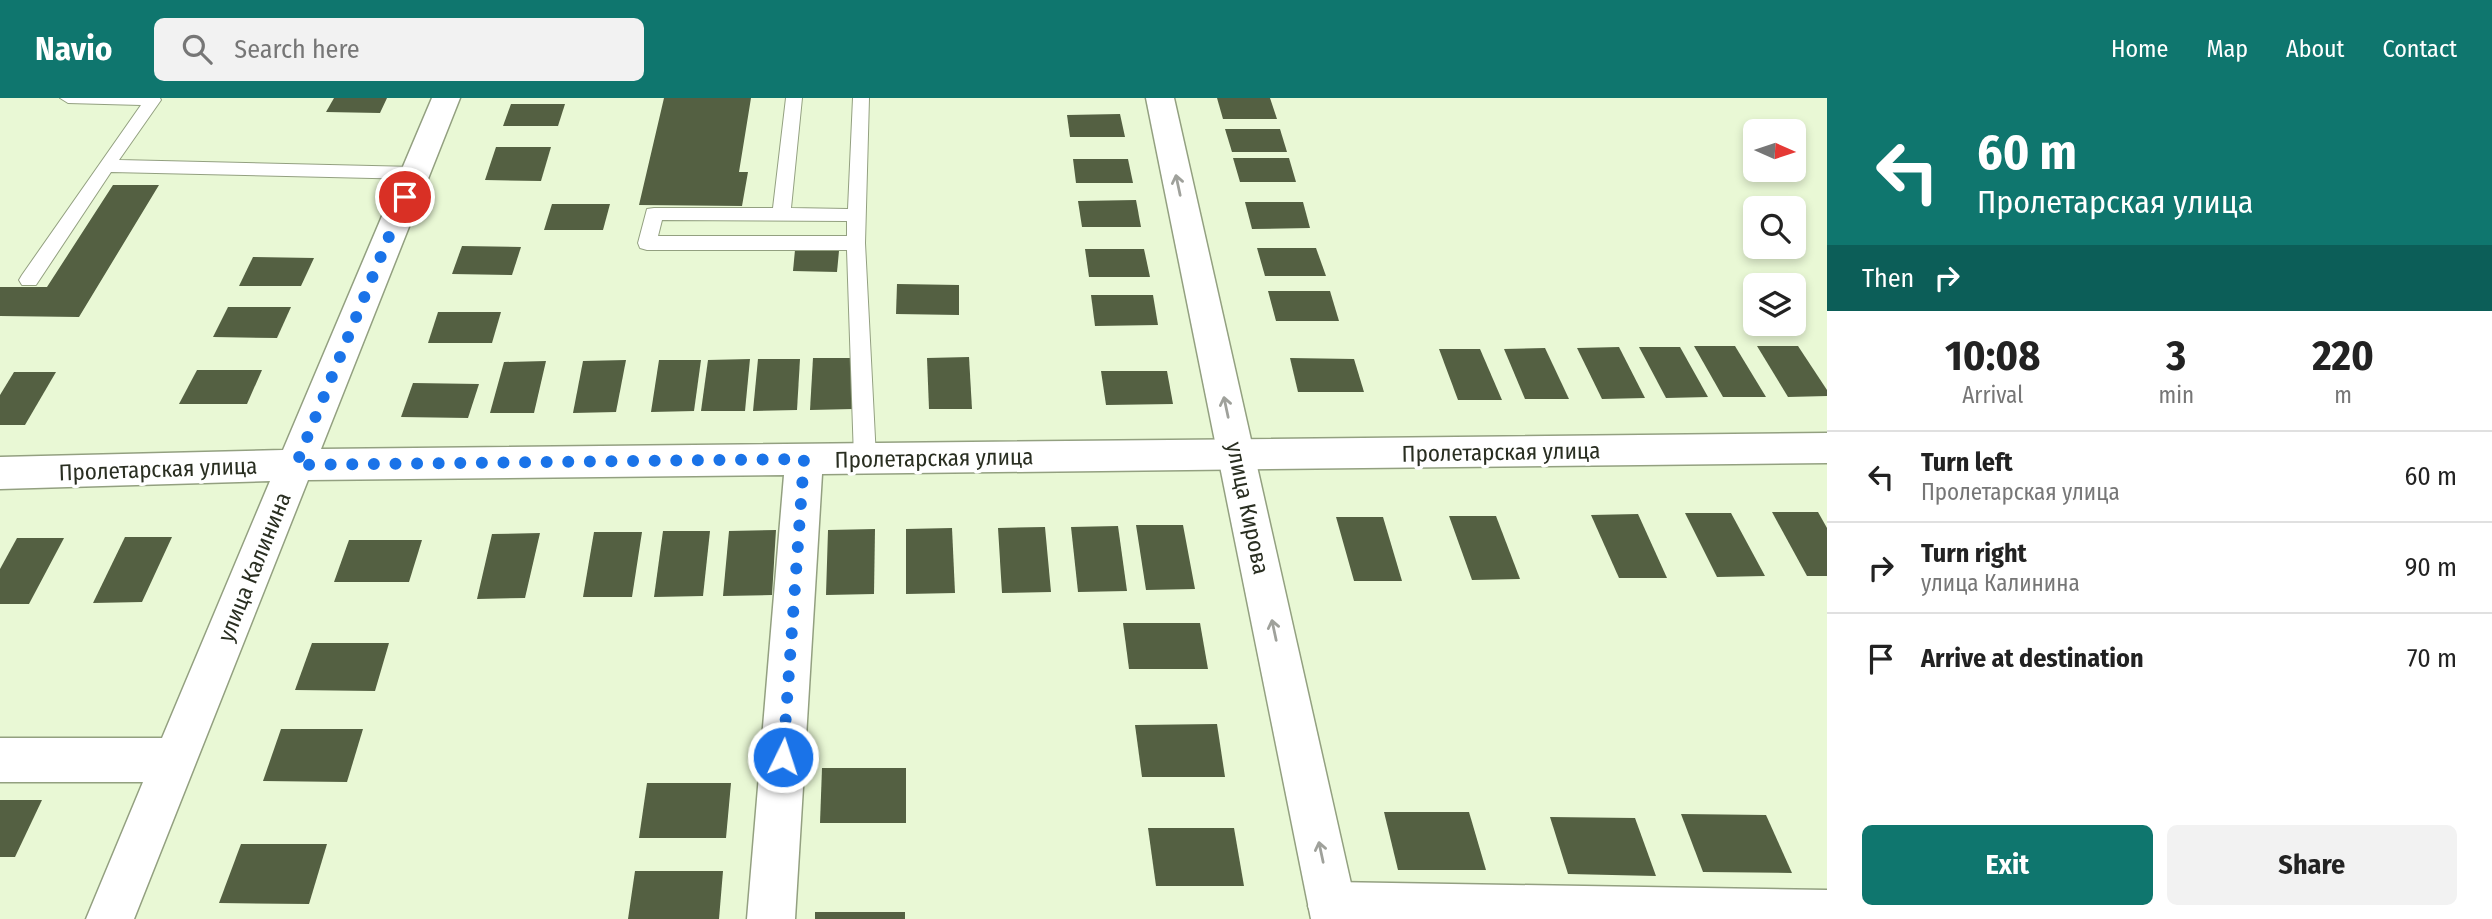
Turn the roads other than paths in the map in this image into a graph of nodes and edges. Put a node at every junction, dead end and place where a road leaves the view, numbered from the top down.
1 (68, 98) edge
2 (446, 98) edge
3 (794, 98) edge
4 (861, 98) edge
5 (1160, 98) edge
6 (107, 166) junction
7 (415, 173) junction
8 (781, 215) junction
9 (856, 215) junction
10 (856, 243) junction
11 (29, 280) dead end
12 (1827, 448) edge
13 (1237, 455) junction
14 (865, 458) junction
15 (804, 459) junction
16 (296, 465) junction
17 (0, 473) edge
18 (0, 760) edge
19 (175, 760) junction
20 (1334, 912) edge
21 (1827, 914) edge
22 (110, 919) edge
23 (771, 919) edge

1 - 6 lane
2 - 7 street, улица Калинина
3 - 8 lane
4 - 9 lane
13 -> 5 street, улица Кирова
6 - 7 lane
6 - 11 lane
7 - 16 street, улица Калинина
8 - 9 lane
8 - 10 lane
9 - 10 lane
10 - 14 lane
12 - 13 street, Пролетарская улица
13 - 14 street, Пролетарская улица
20 -> 13 street, улица Кирова
14 - 15 street, Пролетарская улица
15 - 16 street, Пролетарская улица
15 - 23 street
16 - 17 street, Пролетарская улица
16 - 19 street, улица Калинина
18 - 19 street
19 - 22 street, улица Калинина
20 - 21 street

